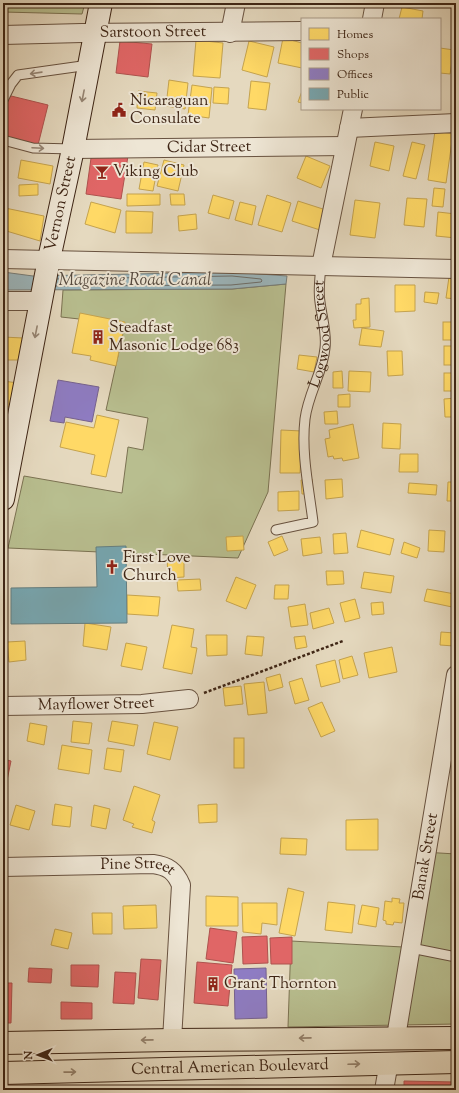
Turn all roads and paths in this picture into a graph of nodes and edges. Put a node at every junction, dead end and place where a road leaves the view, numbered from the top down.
1 (101, 3) edge
2 (236, 3) edge
3 (375, 3) edge
4 (372, 18) edge
5 (301, 31) edge
6 (95, 33) junction
7 (230, 33) junction
8 (3, 35) edge
9 (89, 65) junction
10 (3, 100) edge
11 (353, 110) edge
12 (456, 123) edge
13 (349, 128) junction
14 (3, 140) edge
15 (345, 146) junction
16 (73, 149) junction
17 (3, 259) edge
18 (48, 266) junction
19 (321, 266) junction
20 (456, 268) edge
21 (42, 297) junction
22 (3, 300) edge
23 (3, 499) edge
24 (276, 530) dead end
25 (343, 641) dead end
26 (456, 675) edge
27 (189, 699) joint
28 (3, 706) edge
29 (3, 867) edge
30 (411, 948) junction
31 (456, 957) edge
32 (396, 1038) junction
33 (456, 1038) edge
34 (172, 1040) junction
35 (3, 1044) edge
36 (389, 1062) junction
37 (456, 1062) edge
38 (3, 1073) edge
39 (384, 1090) edge

1 - 6 main road, Vernon Street
2 - 7 street
3 - 4 street
5 - 7 street, Sarstoon Street
6 - 7 street, Sarstoon Street
6 - 8 street, Sarstoon Street
6 - 9 main road, Vernon Street
9 -> 10 lane
9 -> 16 main road, Vernon Street
11 - 13 street, Logwood Street
12 - 13 street
13 - 15 street, Logwood Street
14 -> 16 lane
15 - 16 street, Cidar Street
15 - 19 street, Logwood Street
16 - 18 main road, Vernon Street
17 - 18 street
18 - 19 street
18 - 21 main road, Vernon Street
19 - 20 street
19 - 24 lane, Logwood Street
21 - 22 street
21 -> 23 main road, Vernon Street
25 - 27 path
26 - 30 street, Banak Street
27 - 28 street, Mayflower Street
29 - 34 street, Pine Street
30 - 31 lane
30 - 32 street, Banak Street
32 - 33 main road, Central American Boulevard
32 -> 34 main road, Central American Boulevard
34 -> 35 main road, Central American Boulevard
36 - 37 main road, Central American Boulevard
38 -> 36 main road, Central American Boulevard
36 - 39 street

